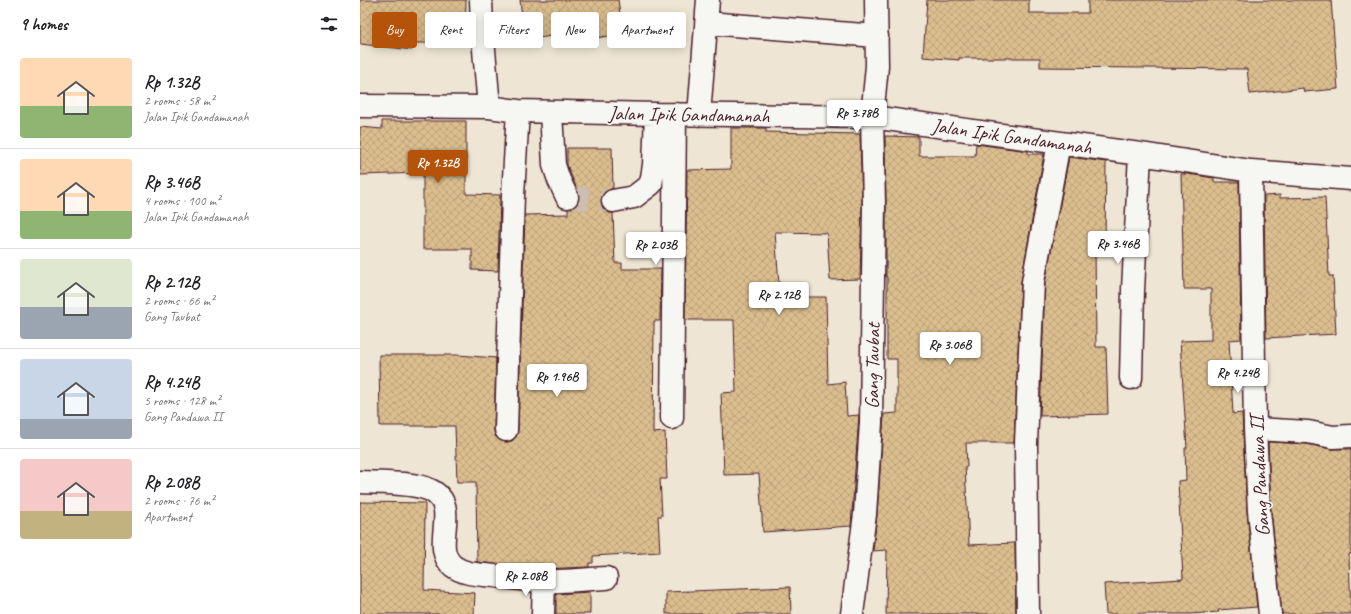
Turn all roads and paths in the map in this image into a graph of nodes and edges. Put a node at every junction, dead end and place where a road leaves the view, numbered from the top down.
1 (482, 0) edge
2 (708, 0) edge
3 (876, 0) edge
4 (708, 23) junction
5 (877, 36) junction
6 (360, 106) edge
7 (489, 107) junction
8 (518, 111) junction
9 (551, 112) junction
10 (666, 114) junction
11 (699, 115) junction
12 (872, 117) junction
13 (1060, 142) junction
14 (1140, 154) junction
15 (1251, 171) junction
16 (1351, 179) edge
17 (567, 197) dead end
18 (613, 201) tunnel mouth
19 (1131, 378) dead end
20 (672, 418) dead end
21 (1255, 429) junction
22 (506, 430) dead end
23 (1351, 436) edge
24 (360, 482) edge
25 (606, 578) dead end
26 (544, 581) junction
27 (543, 614) edge
28 (852, 614) edge
29 (1028, 614) edge
30 (1270, 614) edge

1 - 7 street
2 - 4 street
3 - 5 street, Gang Taubat
4 - 5 street
4 - 11 street
5 - 12 street, Gang Taubat
6 - 7 street, Jalan Ipik Gandamanah
7 - 8 street, Jalan Ipik Gandamanah
8 - 9 street, Jalan Ipik Gandamanah
8 - 22 street
9 - 10 street, Jalan Ipik Gandamanah
9 - 17 street
10 - 11 street, Jalan Ipik Gandamanah
10 - 18 street
10 - 20 street
11 - 12 street, Jalan Ipik Gandamanah
12 - 13 street, Jalan Ipik Gandamanah
12 - 28 street, Gang Taubat
13 - 14 street, Jalan Ipik Gandamanah
13 - 29 street
14 - 15 street, Jalan Ipik Gandamanah
14 - 19 street
15 - 16 street, Jalan Ipik Gandamanah
15 - 21 street, Gang Pandawa II
21 - 23 street
21 - 30 street, Gang Pandawa II
24 - 26 street
25 - 26 street
26 - 27 street

